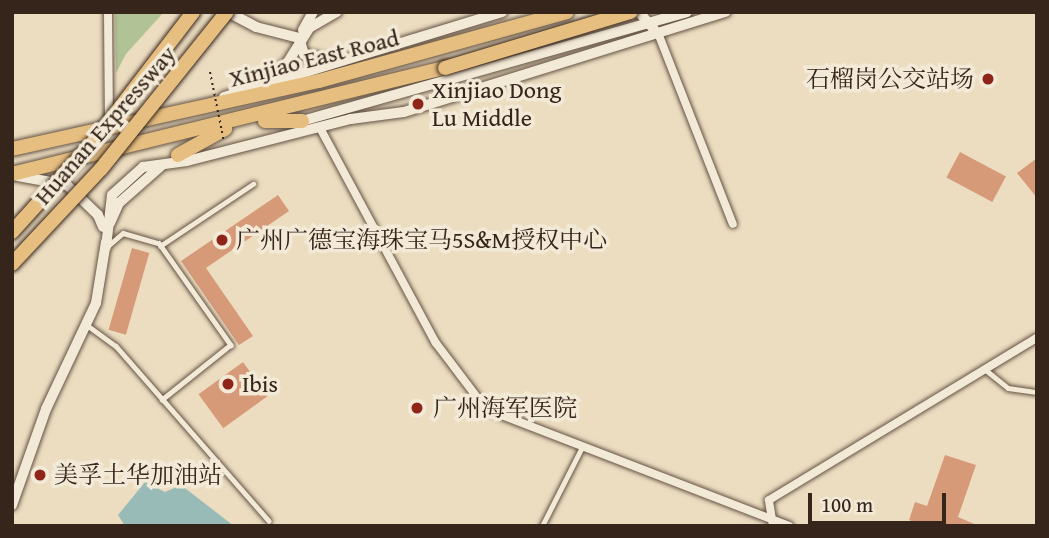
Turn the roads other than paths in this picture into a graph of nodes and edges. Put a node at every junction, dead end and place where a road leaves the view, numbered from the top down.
1 (108, 12) edge
2 (193, 12) edge
3 (228, 12) edge
4 (313, 12) edge
5 (337, 12) edge
6 (502, 12) edge
7 (567, 12) edge
8 (617, 12) edge
9 (631, 12) edge
10 (639, 12) edge
11 (687, 12) edge
12 (726, 12) edge
13 (650, 18) edge
14 (658, 33) junction
15 (604, 37) junction
16 (299, 38) junction
17 (339, 58) junction
18 (262, 82) junction
19 (183, 112) junction
20 (241, 121) junction
21 (302, 121) joint
22 (109, 127) junction
23 (320, 128) junction
24 (12, 149) edge
25 (178, 155) joint
26 (163, 164) junction
27 (12, 176) edge
28 (253, 184) dead end
29 (733, 224) dead end
30 (12, 232) edge
31 (160, 246) junction
32 (106, 247) junction
33 (12, 264) edge
34 (87, 325) junction
35 (1037, 338) edge
36 (986, 370) junction
37 (1037, 392) edge
38 (162, 400) junction
39 (583, 446) junction
40 (12, 505) edge
41 (269, 521) dead end
42 (773, 522) edge
43 (542, 526) edge
44 (789, 526) edge

1 - 22 street
2 - 30 highway, Huanan Expressway, bridge
3 - 16 main road
3 - 33 highway, Huanan Expressway, bridge
4 - 16 main road
5 - 16 main road
6 - 17 main road
7 - 19 highway, Xinjiao East Road
8 - 15 main road
9 - 20 highway, Xinjiao East Road, bridge
10 - 13 main road
11 - 13 main road
12 - 14 main road
13 - 14 main road
13 - 15 main road
14 - 23 main road
14 - 29 street
15 - 21 main road
16 - 17 main road
16 - 18 main road
17 - 18 main road
18 - 19 main road
19 - 22 highway, Xinjiao East Road
20 - 21 highway
20 - 25 highway
20 - 27 highway
22 - 24 highway, Xinjiao East Road
23 - 26 main road
23 - 39 street
25 - 26 main road
26 - 32 main road
27 - 32 main road
28 - 31 lane
31 - 32 lane
31 - 38 lane
32 - 34 main road
34 - 38 lane
34 - 40 main road
35 - 36 street
36 - 37 lane
36 - 42 street
38 - 41 lane
39 - 42 street
39 - 43 lane
42 - 44 street

